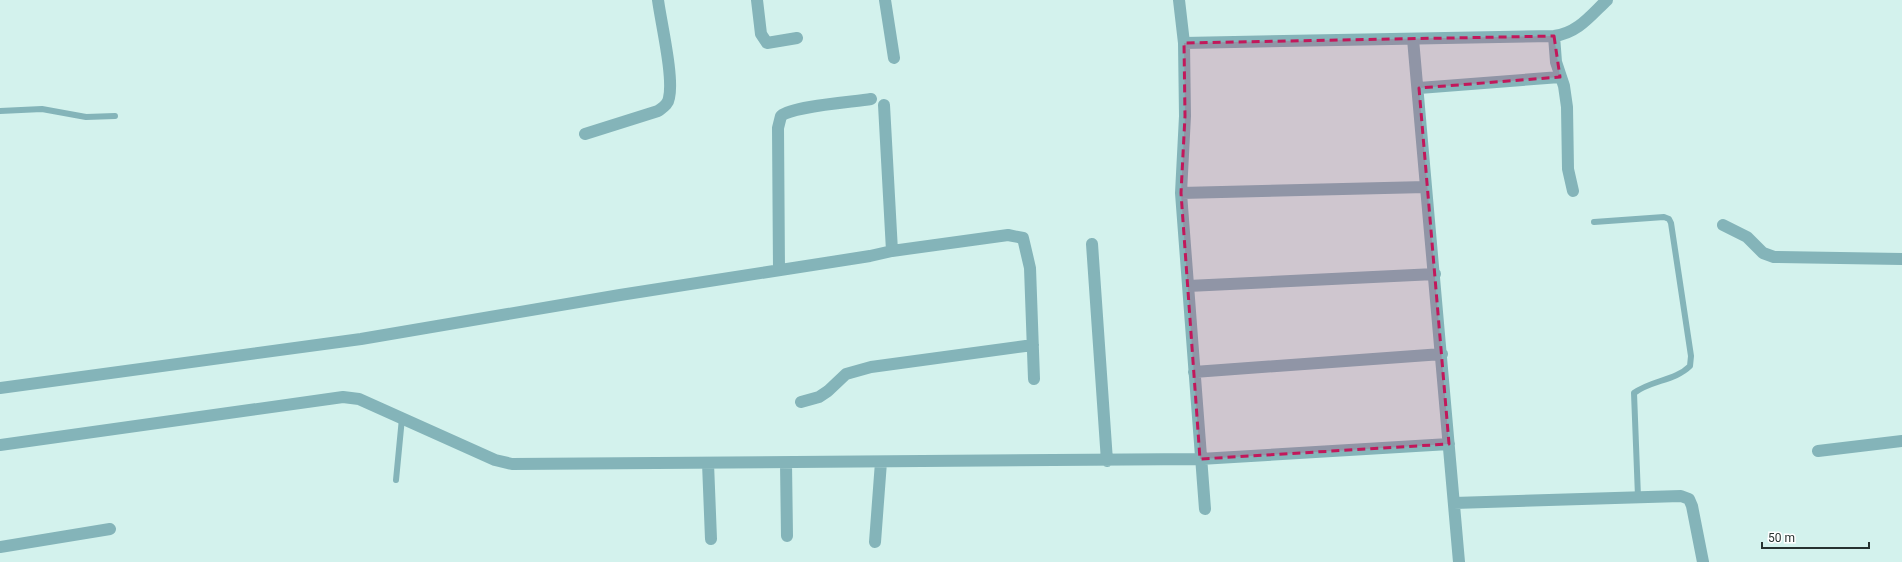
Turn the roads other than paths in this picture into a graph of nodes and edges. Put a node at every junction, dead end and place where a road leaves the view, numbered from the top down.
1 (658, 0) edge
2 (758, 0) edge
3 (885, 0) edge
4 (1179, 0) edge
5 (1607, 0) edge
6 (1554, 36) junction
7 (797, 38) dead end
8 (1414, 39) junction
9 (1184, 43) junction
10 (894, 58) dead end
11 (1560, 77) junction
12 (1419, 88) junction
13 (871, 99) dead end
14 (884, 105) dead end
15 (0, 111) edge
16 (115, 116) dead end
17 (585, 134) dead end
18 (1426, 187) junction
19 (1573, 191) dead end
20 (1181, 193) junction
21 (1594, 222) dead end
22 (1723, 225) dead end
23 (1092, 244) dead end
24 (892, 251) junction
25 (1902, 259) edge
26 (779, 270) junction
27 (1435, 274) junction
28 (1188, 286) junction
29 (1033, 345) junction
30 (1442, 354) junction
31 (1194, 372) junction
32 (1034, 379) dead end
33 (0, 388) edge
34 (801, 402) dead end
35 (402, 418) junction
36 (1902, 441) edge
37 (1449, 444) junction
38 (0, 445) edge
39 (1818, 451) dead end
40 (1200, 459) junction
41 (1107, 461) junction
42 (881, 462) junction
43 (708, 463) junction
44 (786, 463) junction
45 (396, 480) dead end
46 (1638, 497) junction
47 (1454, 504) junction
48 (1205, 509) dead end
49 (110, 529) dead end
50 (787, 536) dead end
51 (711, 539) dead end
52 (875, 542) dead end
53 (0, 546) edge
54 (1459, 562) edge
55 (1703, 562) edge

1 - 17 street
2 - 7 street
3 - 10 street
4 - 9 street
5 - 6 street
6 - 8 street
6 - 11 street
8 - 9 street
8 - 12 street
9 - 20 street
11 - 12 street
11 - 19 street
12 - 18 street
13 - 26 street
14 - 24 street
15 - 16 lane
18 - 20 street
18 - 27 street
20 - 28 street
21 - 46 lane
22 - 25 street
23 - 41 street
24 - 26 street
24 - 29 street
26 - 33 street
27 - 28 street
27 - 30 street
28 - 31 street
29 - 32 street
29 - 34 street
30 - 31 street
30 - 37 street
31 - 40 street
35 - 38 street
35 - 43 street
35 - 45 lane
36 - 39 street
37 - 40 street
37 - 47 street
40 - 41 street
40 - 48 street
41 - 42 street
42 - 44 street
42 - 52 street
43 - 44 street
43 - 51 street
44 - 50 street
46 - 47 street
46 - 55 street
47 - 54 street
49 - 53 street

